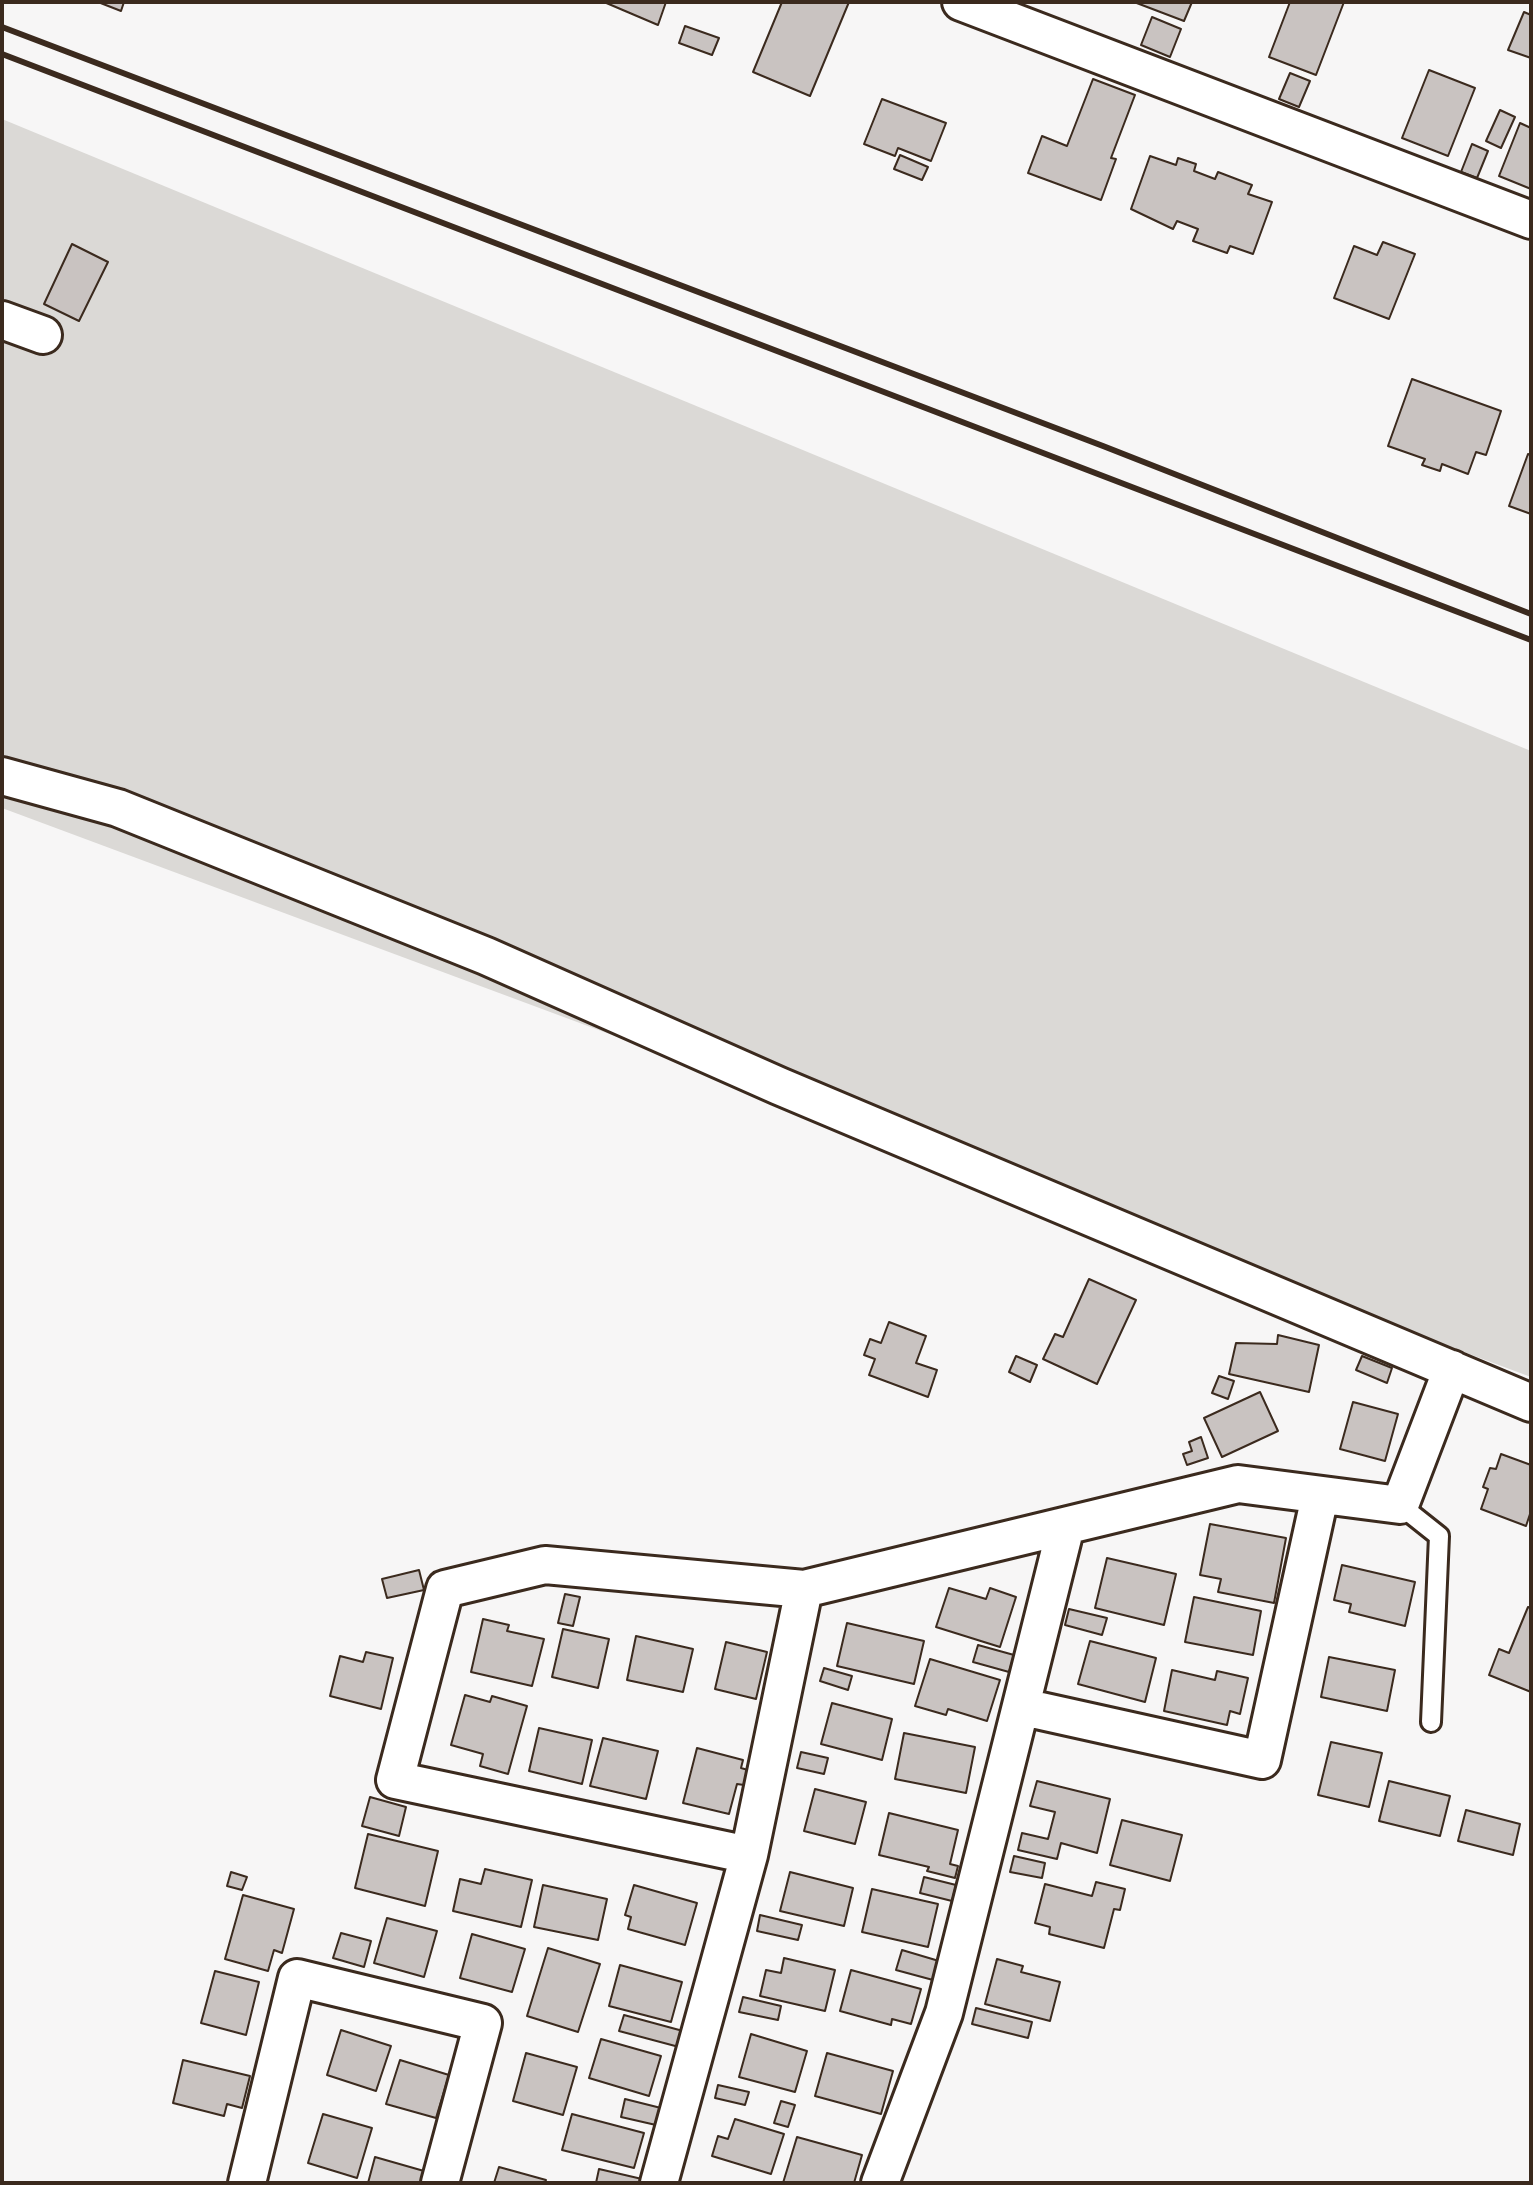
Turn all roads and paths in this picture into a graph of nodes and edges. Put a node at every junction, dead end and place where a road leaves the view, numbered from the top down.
1 (961, 2) edge
2 (1017, 12) edge
3 (1531, 220) edge
4 (2, 320) edge
5 (43, 335) dead end
6 (2, 776) edge
7 (1452, 1369) junction
8 (1531, 1403) edge
9 (1320, 1496) junction
10 (1400, 1505) junction
11 (1066, 1526) junction
12 (804, 1589) junction
13 (1023, 1707) junction
14 (1431, 1722) dead end
15 (749, 1855) junction
16 (247, 2183) edge
17 (440, 2183) edge
18 (659, 2183) edge
19 (880, 2183) edge

1 - 2 street
2 - 3 street
4 - 5 street
6 - 7 street
7 - 8 street
7 - 10 street
9 - 10 street
9 - 11 street
9 - 13 street
10 - 14 lane
11 - 12 street
11 - 13 street
12 - 15 street
12 - 15 street
13 - 19 street
15 - 18 street
16 - 17 street

